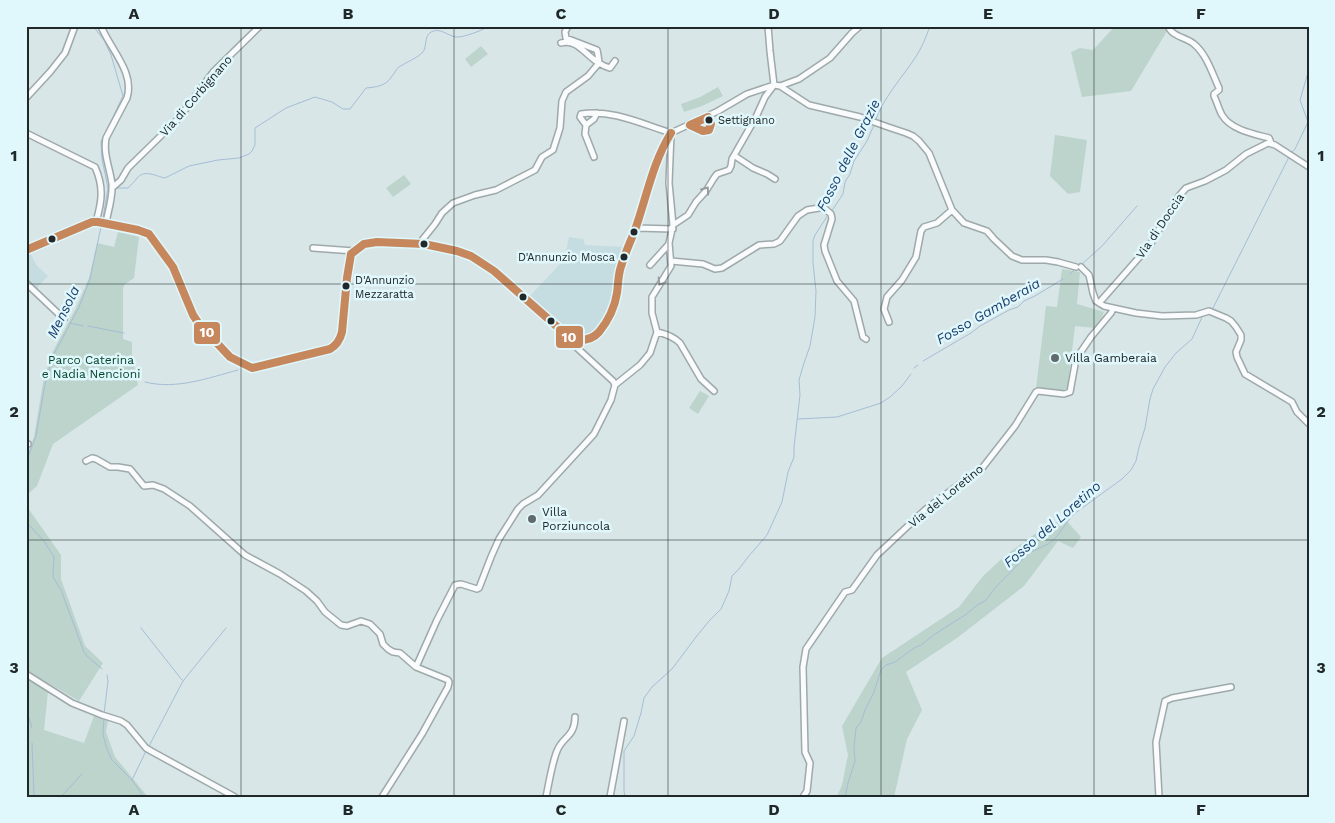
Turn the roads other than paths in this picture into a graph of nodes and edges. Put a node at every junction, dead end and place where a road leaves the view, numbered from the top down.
1 (75, 26) edge
2 (101, 26) edge
3 (260, 26) edge
4 (568, 26) edge
5 (768, 26) edge
6 (852, 26) edge
7 (860, 26) edge
8 (1168, 26) edge
9 (852, 33) junction
10 (561, 43) dead end
11 (616, 61) dead end
12 (598, 63) junction
13 (778, 85) junction
14 (26, 98) edge
15 (597, 113) junction
16 (709, 116) junction
17 (689, 124) junction
18 (586, 125) junction
19 (26, 133) edge
20 (671, 133) junction
21 (1271, 143) junction
22 (735, 156) junction
23 (594, 157) dead end
24 (1309, 167) edge
25 (774, 178) dead end
26 (112, 188) junction
27 (952, 210) junction
28 (97, 222) junction
29 (105, 223) junction
30 (673, 227) junction
31 (636, 228) junction
32 (418, 244) junction
33 (669, 244) junction
34 (313, 248) dead end
35 (26, 250) edge
36 (354, 251) junction
37 (671, 261) junction
38 (650, 265) dead end
39 (26, 283) edge
40 (1099, 303) junction
41 (1113, 309) junction
42 (64, 318) dead end
43 (889, 322) dead end
44 (657, 332) junction
45 (571, 339) junction
46 (866, 339) dead end
47 (615, 385) junction
48 (714, 391) dead end
49 (1309, 424) edge
50 (86, 461) dead end
51 (416, 667) junction
52 (26, 674) edge
53 (1230, 687) dead end
54 (575, 717) dead end
55 (624, 721) dead end
56 (235, 797) edge
57 (382, 797) edge
58 (546, 797) edge
59 (610, 797) edge
60 (803, 797) edge
61 (1158, 797) edge

1 - 14 street
2 - 26 street
3 - 26 street, Via di Corbignano
4 - 12 street
5 - 13 street
6 - 9 street
7 - 9 street
8 - 21 street
9 - 13 street
10 - 12 street
11 - 12 street
12 - 32 street
13 - 16 street
13 - 22 street
13 - 27 street
15 - 18 street
15 - 18 street
15 - 20 street
16 - 17 street
16 - 17 street
17 - 20 street
18 - 23 street
19 - 28 street
20 - 30 street
20 - 31 street
21 - 24 street
21 - 40 street, Via di Doccia
22 - 25 street
30 -> 22 street
26 - 29 street
27 - 40 street
27 - 43 street
28 - 29 street
28 - 35 street
29 - 36 street
30 - 31 street
30 - 33 street
31 - 45 street
32 - 36 street
32 - 45 street
33 - 37 street
33 - 38 street
34 - 36 street
37 -> 44 street
37 - 46 street
39 - 42 street
40 - 41 street
41 - 49 street
41 - 60 street, Via del Loretino
44 - 47 street
44 - 48 street
45 - 47 street
47 - 51 street
50 - 51 street
51 - 57 street
52 - 56 street
53 - 61 street
54 - 58 street
55 - 59 street

